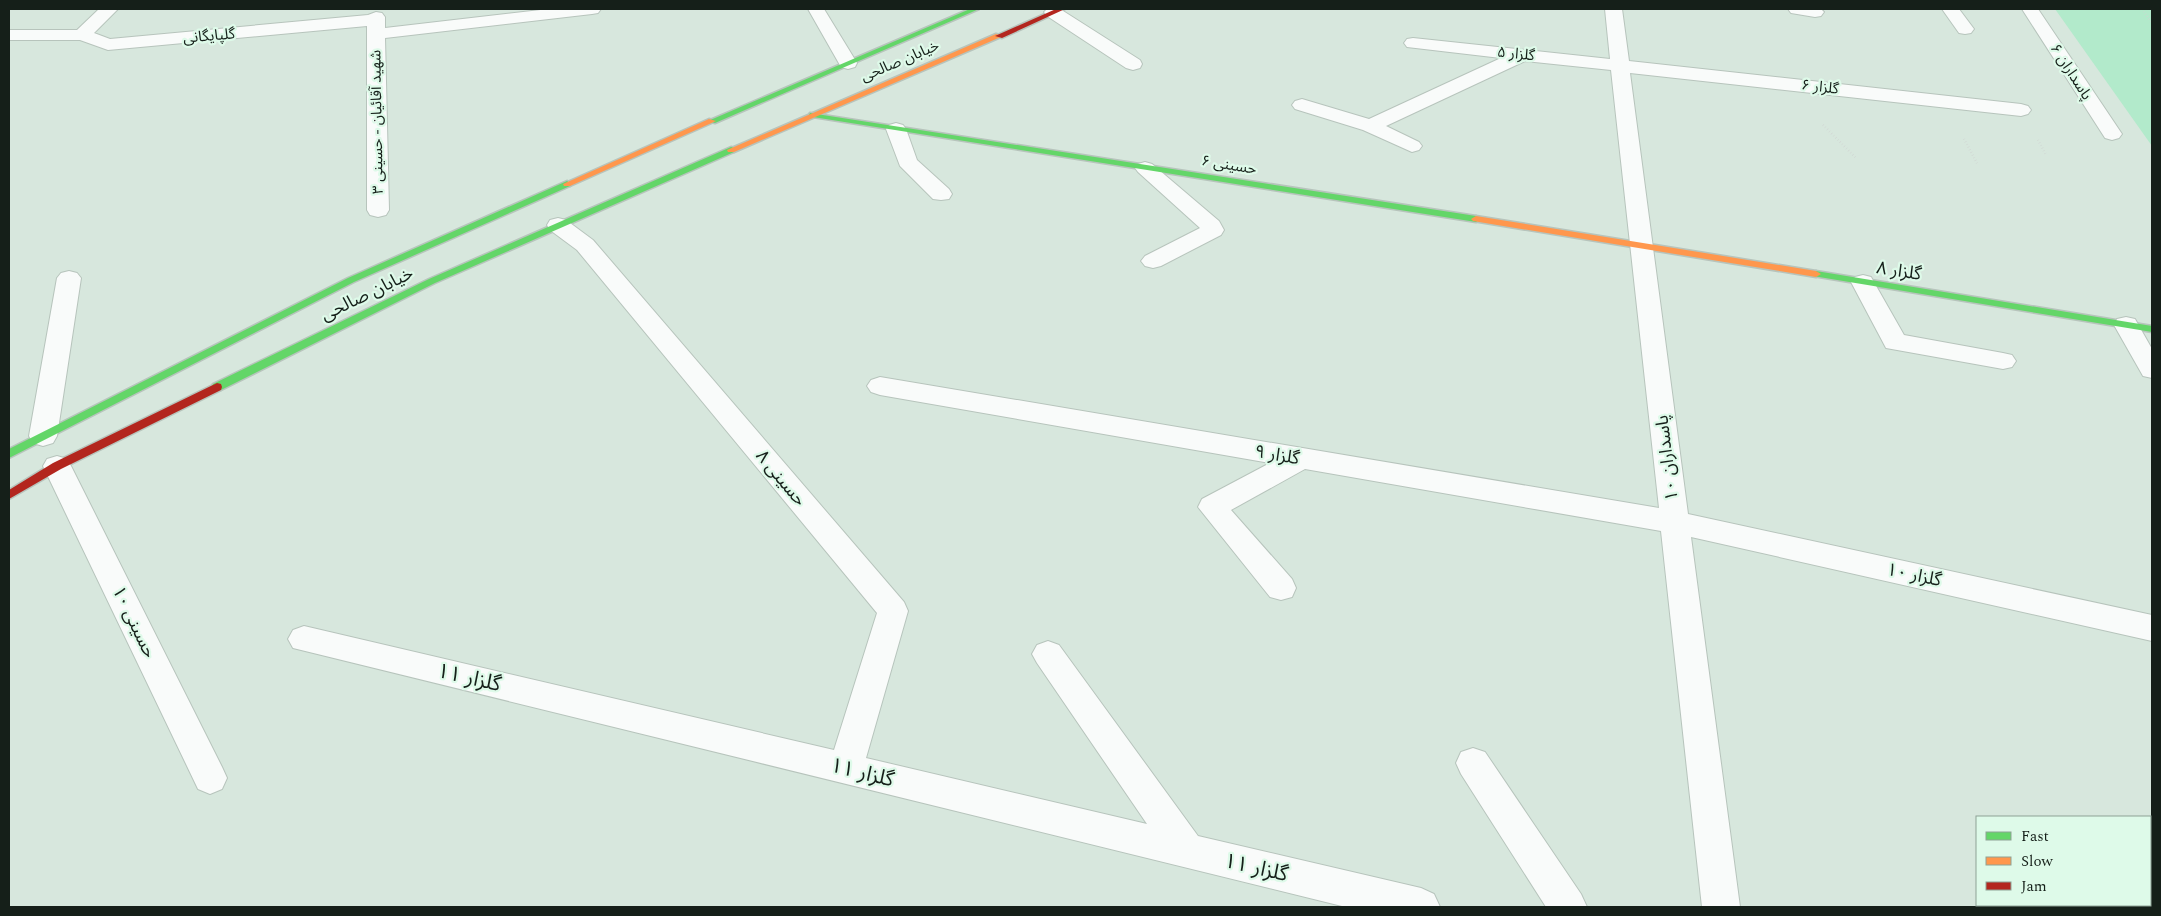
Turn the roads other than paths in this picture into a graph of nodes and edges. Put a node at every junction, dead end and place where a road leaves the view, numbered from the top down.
1 (109, 9) edge
2 (592, 9) edge
3 (816, 9) edge
4 (975, 9) edge
5 (1613, 9) edge
6 (1797, 9) edge
7 (1950, 9) edge
8 (2030, 9) edge
9 (1057, 10) edge
10 (1815, 12) dead end
11 (376, 21) edge
12 (1965, 29) dead end
13 (9, 35) edge
14 (82, 35) junction
15 (1413, 43) dead end
16 (1522, 55) junction
17 (848, 63) junction
18 (1133, 64) dead end
19 (1620, 64) junction
20 (1302, 105) dead end
21 (2021, 110) dead end
22 (812, 115) junction
23 (720, 117) joint
24 (1370, 126) junction
25 (896, 129) junction
26 (2112, 134) dead end
27 (751, 142) joint
28 (1412, 146) dead end
29 (1145, 168) junction
30 (942, 194) dead end
31 (378, 210) dead end
32 (558, 225) junction
33 (1641, 245) junction
34 (1153, 261) dead end
35 (69, 278) dead end
36 (1863, 282) junction
37 (2126, 325) junction
38 (2152, 330) edge
39 (2003, 361) dead end
40 (2152, 370) edge
41 (880, 386) dead end
42 (43, 436) junction
43 (9, 454) edge
44 (1300, 458) junction
45 (58, 466) junction
46 (9, 496) edge
47 (1675, 522) junction
48 (1281, 588) dead end
49 (2152, 628) edge
50 (304, 639) dead end
51 (1048, 654) dead end
52 (1474, 763) dead end
53 (845, 769) junction
54 (210, 778) dead end
55 (1187, 851) junction
56 (1420, 907) edge
57 (1568, 907) edge
58 (1721, 907) edge

1 - 14 street
2 - 11 street, گلپایگانی
3 - 17 street
4 - 17 main road, خیابان صالحی
5 - 19 street, پاسداران ١٠
6 - 10 street
7 - 12 street
8 - 26 street, پاسداران ۶
9 - 18 street
9 - 22 main road, خیابان صالحی
11 - 14 street, گلپایگانی
11 - 31 street, شهید آقائیان - حسینی ۳
13 - 14 street
15 - 16 street, گلزار ۵
16 - 19 street, گلزار ۵
16 - 24 street
17 - 23 main road, خیابان صالحی
19 - 21 street, گلزار ۶
19 - 33 street, پاسداران ١٠
20 - 24 street
22 - 25 main road, حسینی ۶
22 - 27 main road, خیابان صالحی
23 - 42 main road, خيابان صالحی
24 - 28 street
25 - 29 main road, حسینی ۶
25 - 30 street
27 - 32 main road, خيابان صالحی
29 - 33 main road, حسینی ۶
29 - 34 street
32 - 45 main road, خيابان صالحی
32 - 53 street, حسینی ۸
33 - 36 main road, گلزار ۸
33 - 47 street, پاسداران ١٠
35 - 42 street
36 - 37 main road, گلزار ۸
36 - 39 street
37 - 38 main road, گلزار ۸
37 - 40 street
41 - 44 street, گلزار ٩
42 - 43 main road, خيابان صالحی
44 - 47 street, گلزار ٩
44 - 48 street
45 - 46 main road, خيابان صالحی
45 - 54 street, حسینی ۱۰
47 - 49 street, گلزار ۱۰
47 - 58 street, پاسداران ١٠
50 - 53 street, گلزار ١١
51 - 55 street
52 - 57 street
53 - 55 street, گلزار ١١
55 - 56 street, گلزار ١١

